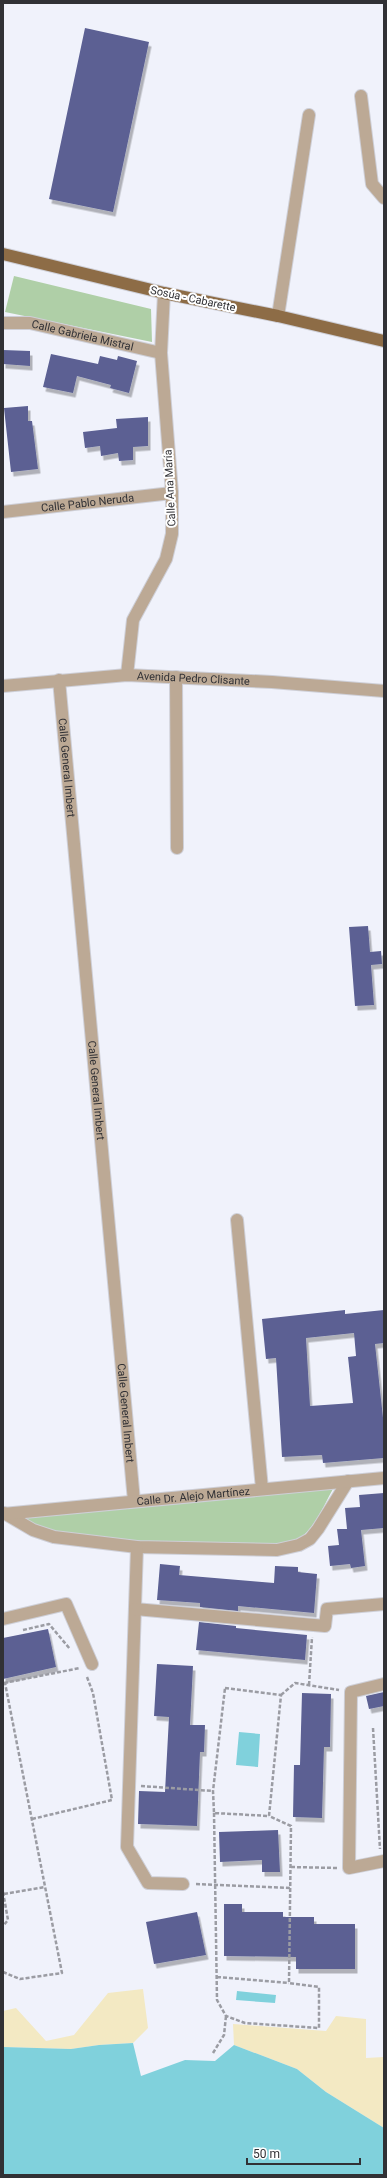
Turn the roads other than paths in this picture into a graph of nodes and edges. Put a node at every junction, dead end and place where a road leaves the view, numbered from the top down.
1 (361, 96) dead end
2 (309, 116) dead end
3 (384, 198) edge
4 (3, 254) edge
5 (164, 293) junction
6 (278, 316) junction
7 (3, 323) edge
8 (384, 342) edge
9 (161, 352) junction
10 (172, 494) junction
11 (3, 512) edge
12 (128, 675) junction
13 (176, 677) junction
14 (59, 680) junction
15 (3, 686) edge
16 (384, 691) edge
17 (176, 848) dead end
18 (237, 1220) dead end
19 (384, 1478) edge
20 (348, 1481) junction
21 (262, 1490) junction
22 (134, 1501) junction
23 (3, 1513) edge
24 (137, 1547) junction
25 (384, 1604) edge
26 (135, 1608) junction
27 (3, 1619) edge
28 (88, 1665) road end
29 (384, 1684) edge
30 (382, 1862) edge
31 (183, 1884) road end

1 - 3 street
2 - 6 street
4 - 5 main road, Sosúa - Cabarette
5 - 6 main road, Sosúa - Cabarette
5 - 9 street, Calle Ana María
6 - 8 main road, Sosúa - Cabarette
7 - 9 street, Calle Gabriela Mistral
9 - 10 street, Calle Ana María
10 - 11 street, Calle Pablo Neruda
10 - 12 street, Calle Ana María
12 - 13 street, Avenida Pedro Clisante
12 - 14 street, Avenida Pedro Clisante
13 - 16 street, Avenida Pedro Clisante
13 - 17 street
14 - 15 street, Avenida Pedro Clisante
14 - 22 street, Calle General Imbert
18 - 21 street
19 - 20 street, Calle Dr. Alejo Martínez
20 - 21 street, Calle Dr. Alejo Martínez
20 - 24 street
21 - 22 street, Calle Dr. Alejo Martínez
22 - 23 street, Calle Dr. Alejo Martínez
23 - 24 street
24 - 26 street
25 - 26 street
26 - 31 street
27 - 28 street
29 - 30 street

